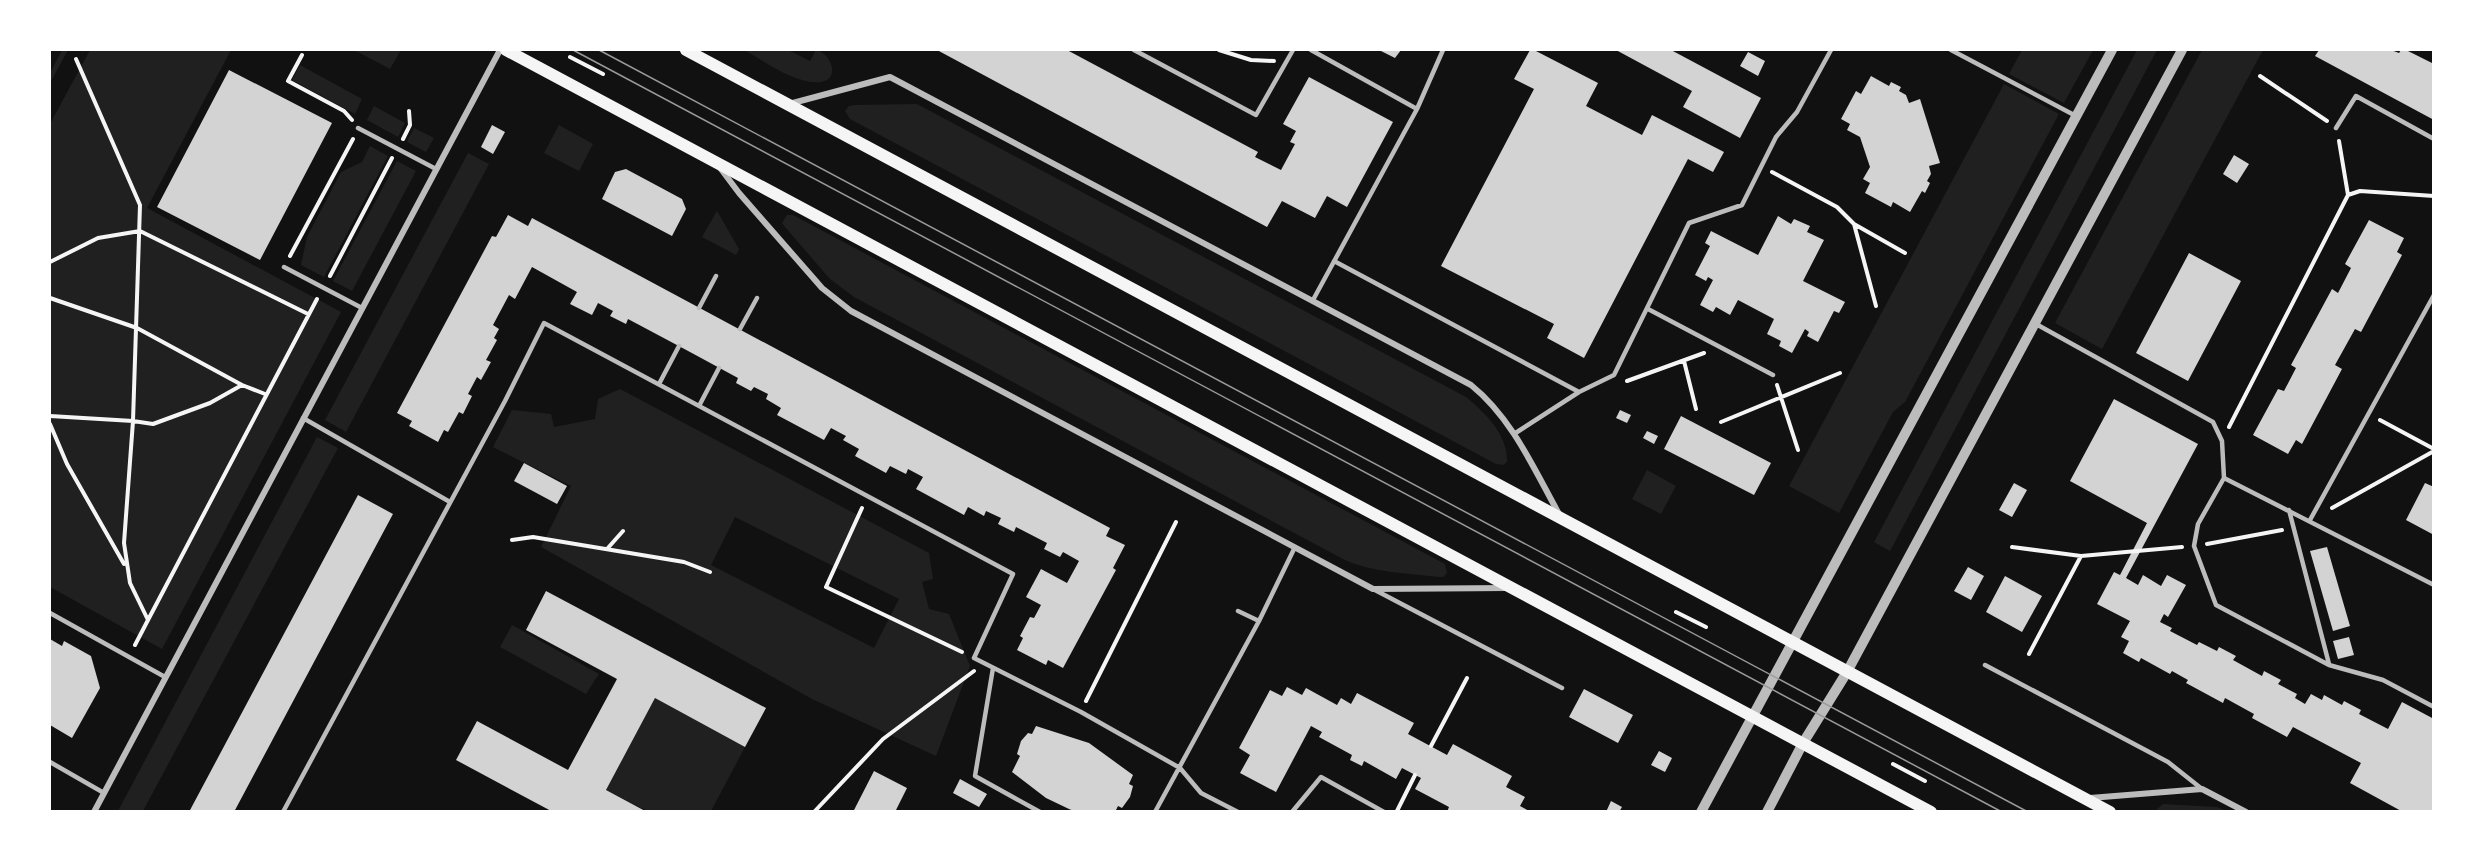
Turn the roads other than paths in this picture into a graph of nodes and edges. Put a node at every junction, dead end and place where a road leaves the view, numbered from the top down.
1 (500, 50) edge
2 (506, 50) edge
3 (686, 50) edge
4 (1134, 50) edge
5 (1293, 50) edge
6 (1311, 50) edge
7 (1443, 50) edge
8 (1831, 50) edge
9 (1951, 50) edge
10 (2112, 50) edge
11 (2182, 50) edge
12 (788, 104) junction
13 (1417, 110) junction
14 (2076, 116) junction
15 (358, 128) road end
16 (2336, 128) road end
17 (2433, 139) edge
18 (715, 161) junction
19 (436, 169) junction
20 (1334, 261) junction
21 (284, 267) road end
22 (716, 276) dead end
23 (2433, 295) edge
24 (756, 298) dead end
25 (1313, 300) junction
26 (362, 308) junction
27 (699, 308) dead end
28 (1647, 309) junction
29 (2034, 323) junction
30 (740, 329) dead end
31 (679, 346) dead end
32 (719, 368) dead end
33 (1773, 375) road end
34 (659, 384) junction
35 (1578, 392) junction
36 (699, 406) junction
37 (303, 418) junction
38 (1514, 434) junction
39 (2224, 478) junction
40 (450, 502) junction
41 (2289, 510) junction
42 (1561, 517) junction
43 (2310, 520) junction
44 (1295, 547) junction
45 (2433, 585) edge
46 (1513, 588) junction
47 (1373, 589) junction
48 (1238, 611) dead end
49 (50, 613) edge
50 (1259, 621) junction
51 (1794, 643) junction
52 (1985, 665) dead end
53 (2329, 665) junction
54 (993, 668) junction
55 (1847, 672) junction
56 (165, 678) junction
57 (1562, 688) dead end
58 (2433, 707) edge
59 (1752, 716) junction
60 (1803, 743) junction
61 (50, 762) edge
62 (1180, 768) junction
63 (2202, 789) junction
64 (104, 793) junction
65 (2086, 799) junction
66 (94, 812) edge
67 (283, 812) edge
68 (1041, 812) edge
69 (1155, 812) edge
70 (1238, 812) edge
71 (1292, 812) edge
72 (1384, 812) edge
73 (1701, 812) edge
74 (1767, 812) edge
75 (1931, 812) edge
76 (2110, 812) edge
77 (2246, 812) edge

1 - 19 street
2 - 18 main road
3 - 12 main road
4 - 5 lane
6 - 13 lane
7 - 13 lane
8 - 28 lane
9 - 14 lane
10 - 14 street
11 - 29 street
12 - 25 street
12 - 42 main road
13 - 20 lane
14 - 51 street
15 - 19 lane
16 - 17 lane
18 - 44 street
18 - 46 main road
19 - 26 street
20 - 25 lane
20 - 35 lane
21 - 26 lane
22 - 27 lane
23 - 43 lane
24 - 30 lane
25 - 38 street
26 - 37 street
28 - 33 lane
28 - 35 lane
29 - 39 lane
29 - 55 street
31 - 34 lane
32 - 36 lane
34 - 36 lane
34 - 40 lane
35 - 38 lane
36 - 54 lane
37 - 40 lane
37 - 56 street
38 - 42 street
39 - 41 lane
39 - 53 lane
40 - 67 lane
41 - 43 lane
41 - 53 lane
42 - 51 main road
43 - 45 lane
44 - 47 street
44 - 50 lane
46 - 47 street
46 - 59 main road
47 - 57 lane
48 - 50 lane
49 - 56 lane
50 - 62 lane
51 - 55 main road
51 - 59 street
52 - 63 lane
53 - 58 lane
54 - 62 lane
54 - 68 lane
55 - 60 street
55 - 65 main road
56 - 64 street
59 - 60 main road
59 - 73 street
60 - 74 street
60 - 75 main road
61 - 64 lane
62 - 69 lane
62 - 70 lane
63 - 65 street
63 - 77 street
64 - 66 street
65 - 76 main road
71 - 72 lane

